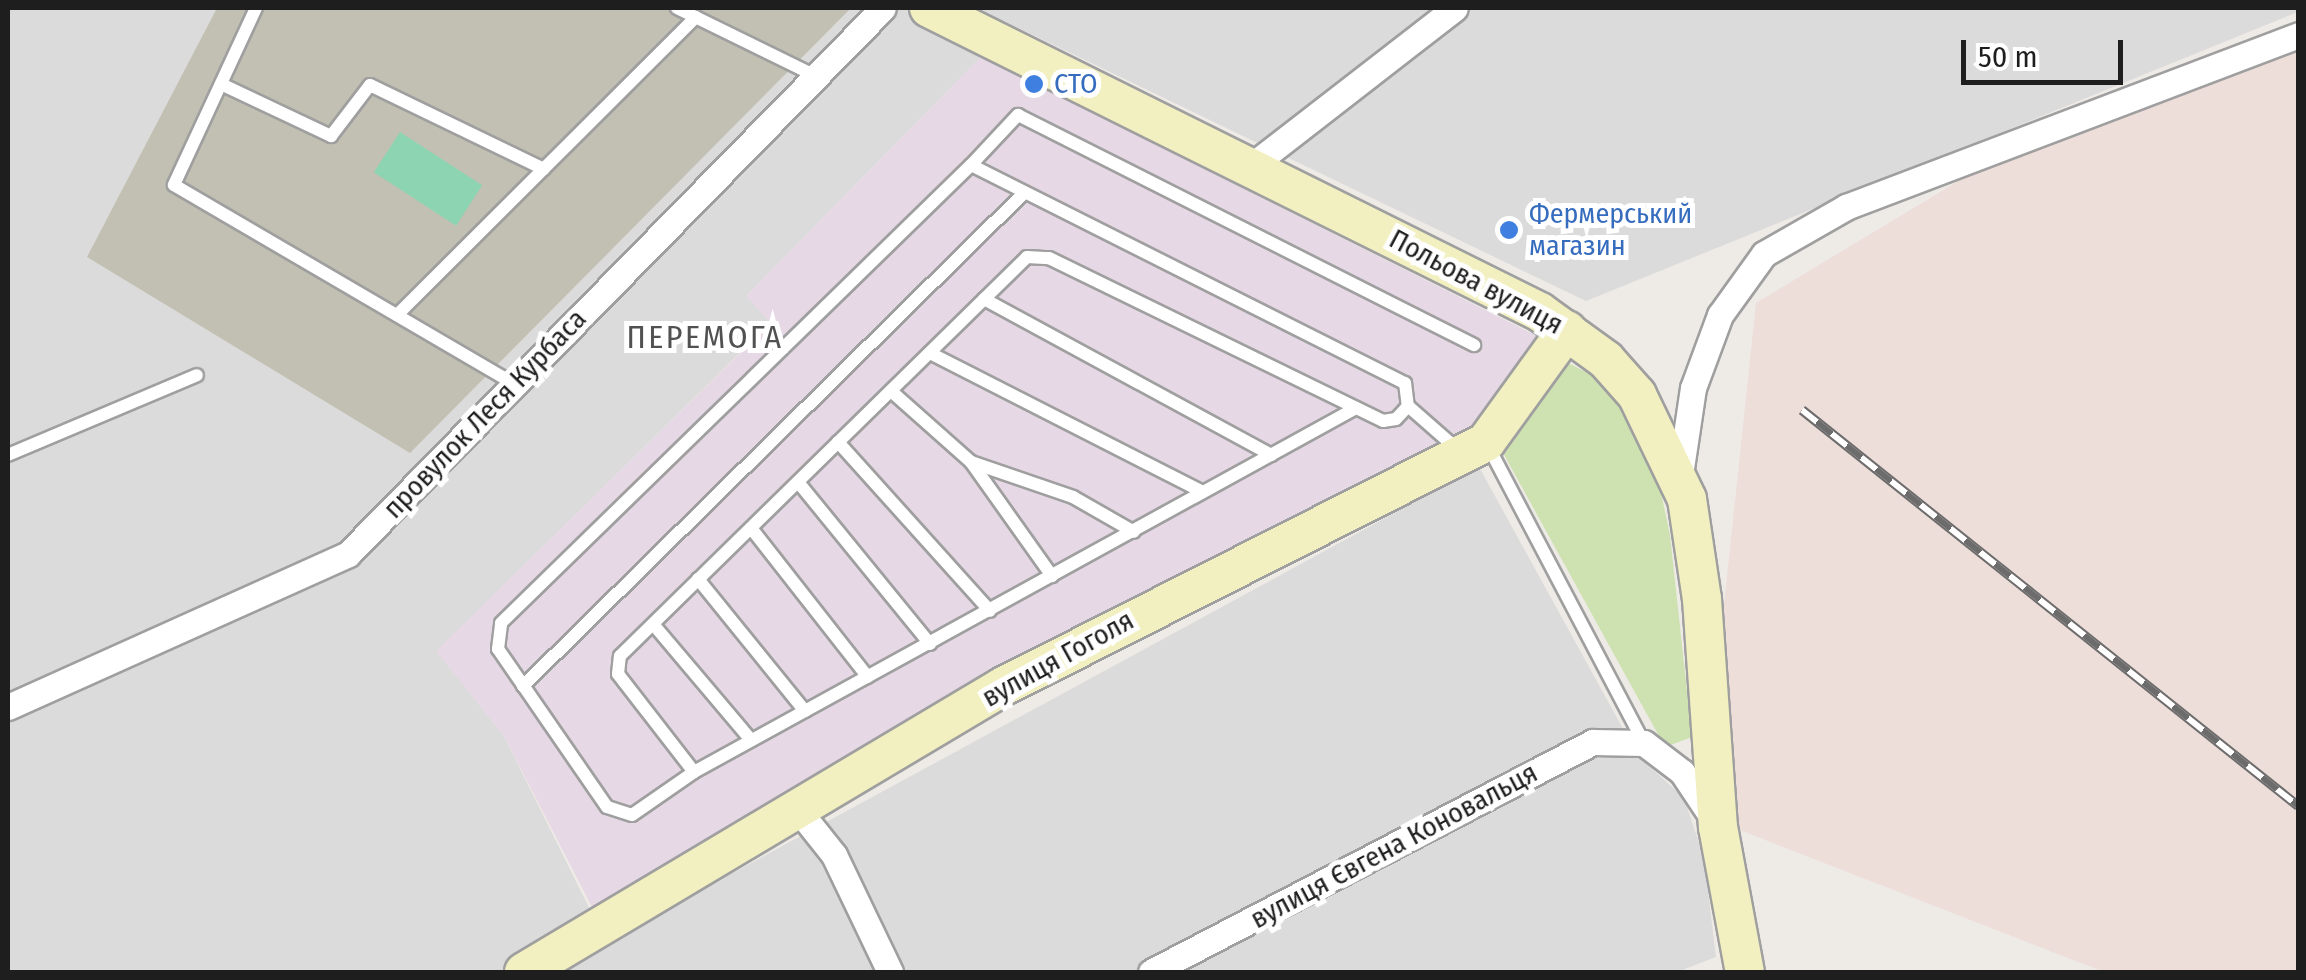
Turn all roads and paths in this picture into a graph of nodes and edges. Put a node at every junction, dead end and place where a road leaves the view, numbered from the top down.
1 (256, 8) edge
2 (678, 8) edge
3 (883, 8) edge
4 (929, 8) edge
5 (1456, 8) edge
6 (696, 17) junction
7 (2298, 35) edge
8 (816, 76) junction
9 (220, 84) junction
10 (972, 165) junction
11 (1250, 167) junction
12 (544, 169) junction
13 (1024, 193) junction
14 (984, 299) junction
15 (397, 315) junction
16 (1567, 330) junction
17 (1474, 345) dead end
18 (930, 353) junction
19 (196, 375) dead end
20 (514, 384) junction
21 (891, 390) junction
22 (1408, 406) junction
23 (1356, 408) junction
24 (838, 442) junction
25 (1474, 448) junction
26 (8, 454) edge
27 (1271, 454) junction
28 (971, 462) junction
29 (1680, 474) junction
30 (798, 482) junction
31 (1204, 492) junction
32 (751, 528) junction
33 (1134, 532) junction
34 (1052, 576) junction
35 (698, 579) junction
36 (990, 611) junction
37 (653, 624) junction
38 (930, 644) junction
39 (868, 677) junction
40 (524, 686) junction
41 (8, 706) edge
42 (805, 711) junction
43 (752, 740) junction
44 (1644, 743) junction
45 (694, 772) junction
46 (799, 811) junction
47 (1718, 827) junction
48 (544, 967) edge
49 (890, 972) edge
50 (1151, 972) edge
51 (1744, 972) edge

1 - 9 lane
2 - 6 lane
3 - 8 street, провулок Леся Курбаса
4 - 11 street, Польова вулиця
5 - 11 street
6 - 8 lane
6 - 12 lane
7 - 29 street
8 - 20 street, провулок Леся Курбаса
9 - 12 lane
9 - 15 lane
10 - 13 lane
10 - 17 lane
10 - 40 lane
11 - 16 street, Польова вулиця
12 - 15 lane
13 - 22 lane
13 - 40 lane
14 - 18 lane
14 - 23 lane
14 - 27 lane
15 - 20 lane
16 - 25 street, вулиця Гоголя
16 - 29 street, Польова вулиця
18 - 21 lane
18 - 31 lane
19 - 26 lane
20 - 41 street, провулок Леся Курбаса
21 - 24 lane
21 - 28 lane
22 - 23 lane
22 - 25 lane
23 - 27 lane
24 - 30 lane
24 - 36 lane
25 - 44 lane
25 - 46 street, вулиця Гоголя
27 - 31 lane
28 - 33 lane
28 - 34 lane
29 - 47 street, Польова вулиця
30 - 32 lane
30 - 38 lane
31 - 33 lane
32 - 35 lane
32 - 39 lane
33 - 34 lane
34 - 36 lane
35 - 37 lane
35 - 42 lane
36 - 38 lane
37 - 43 lane
37 - 45 lane
38 - 39 lane
39 - 42 lane
40 - 45 lane
42 - 43 lane
43 - 45 lane
44 - 47 street
44 - 50 street, вулиця Євгена Коновальця
46 - 48 street, вулиця Гоголя
46 - 49 street
47 - 51 street, Польова вулиця

